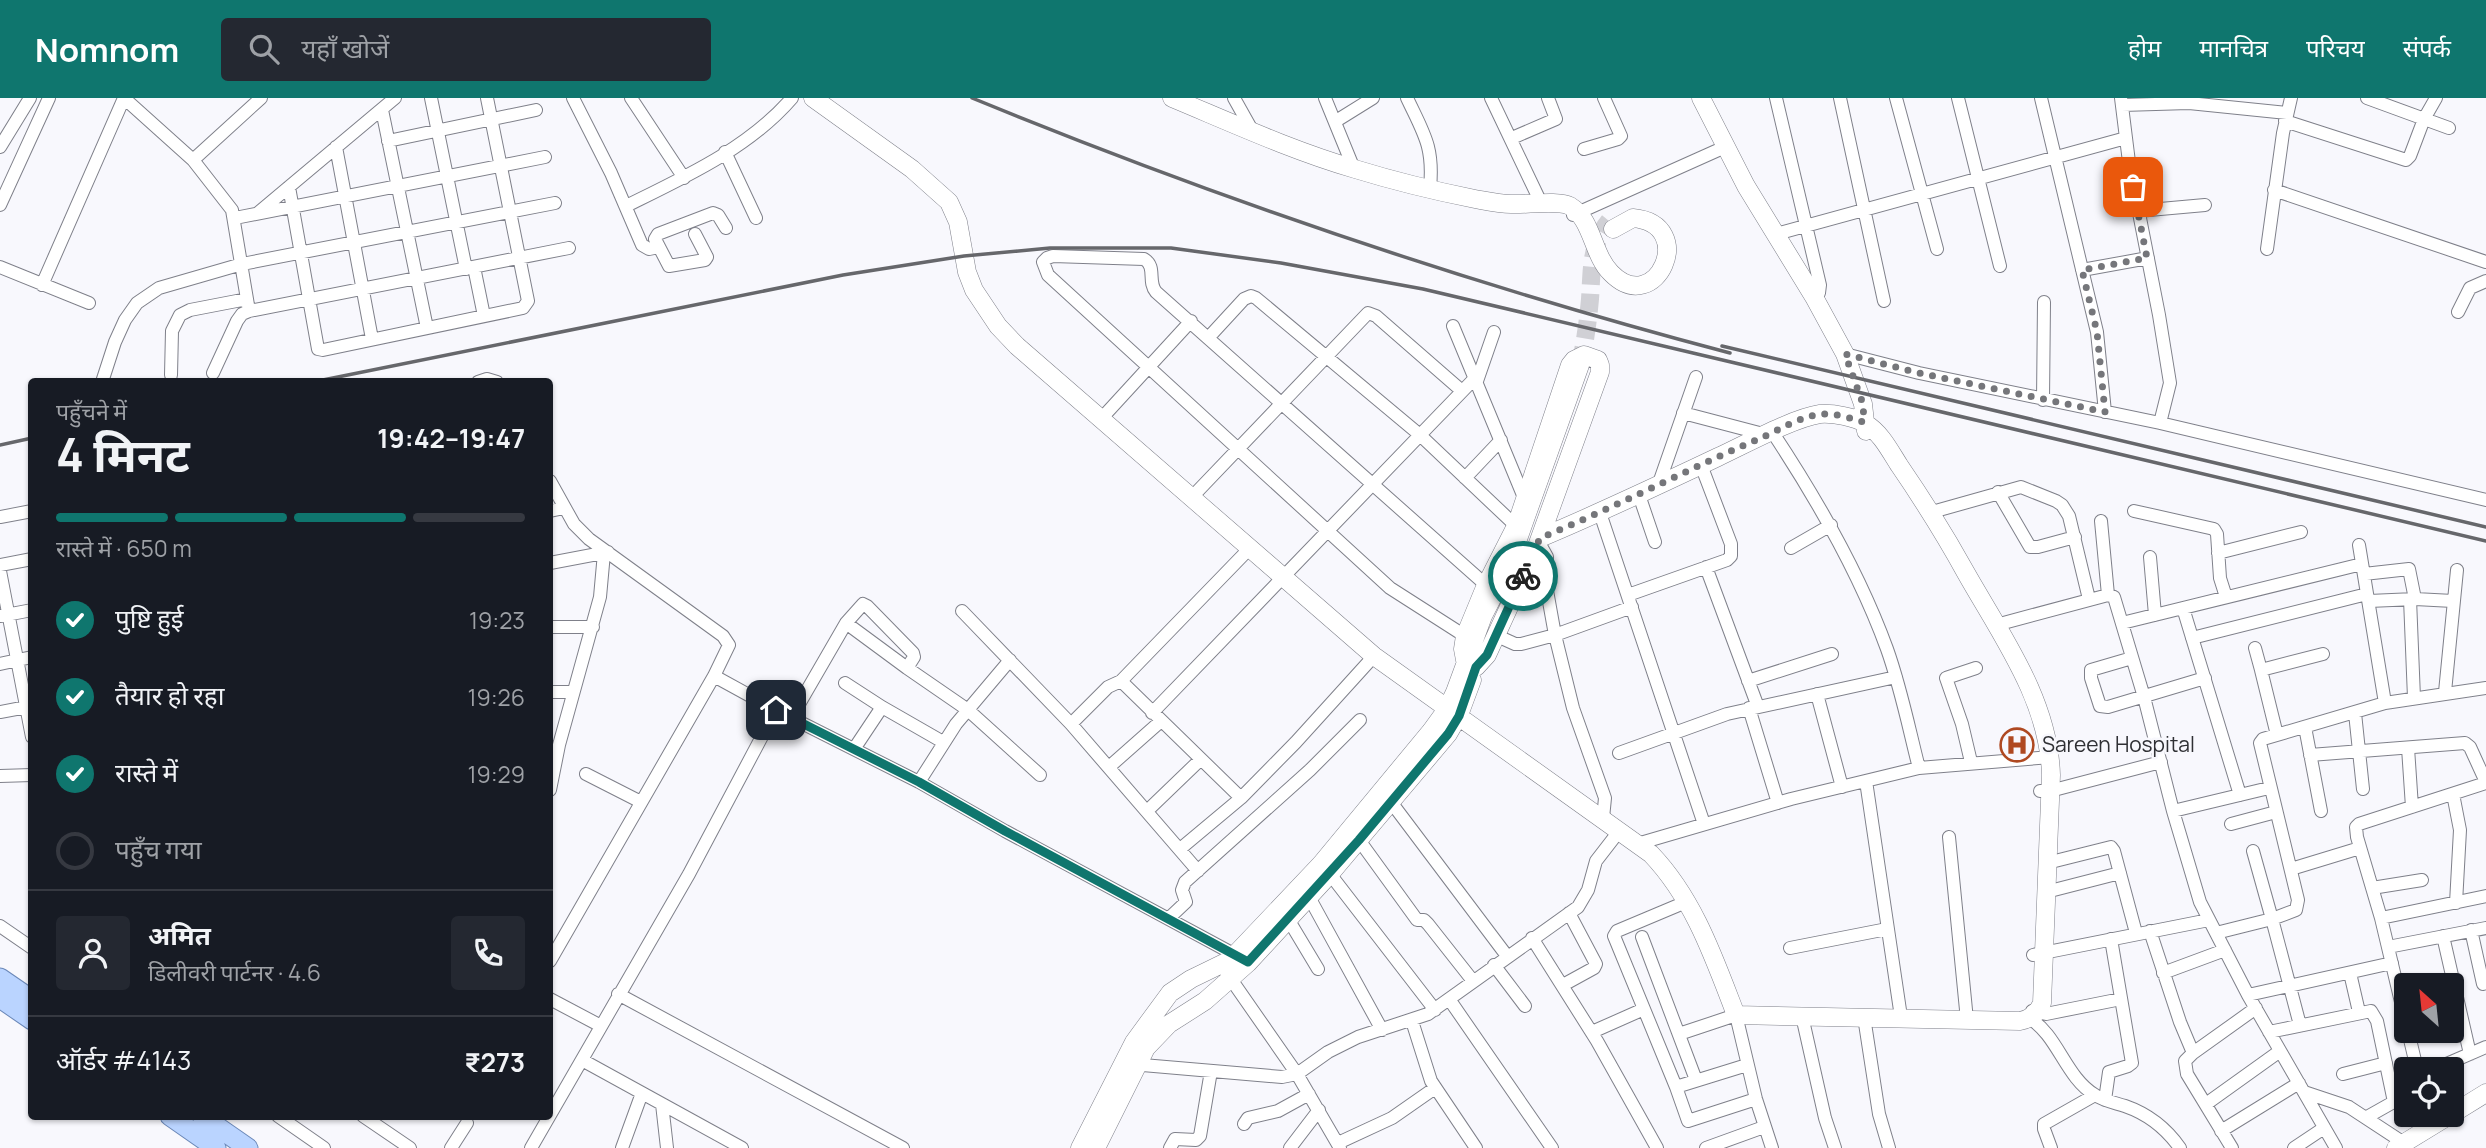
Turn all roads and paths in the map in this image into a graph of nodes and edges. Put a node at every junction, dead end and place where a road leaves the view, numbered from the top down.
1 (30, 98) edge
2 (48, 98) edge
3 (261, 98) edge
4 (395, 98) edge
5 (432, 98) edge
6 (488, 98) edge
7 (573, 98) edge
8 (631, 98) edge
9 (792, 98) edge
10 (813, 98) edge
11 (1172, 98) edge
12 (1234, 98) edge
13 (1325, 98) edge
14 (1373, 98) edge
15 (1407, 98) edge
16 (1491, 98) edge
17 (1548, 98) edge
18 (1604, 98) edge
19 (1776, 98) edge
20 (1840, 98) edge
21 (1896, 98) edge
22 (1958, 98) edge
23 (2041, 98) edge
24 (2291, 98) edge
25 (2367, 98) edge
26 (2436, 98) edge
27 (1704, 99) edge
28 (131, 100) edge
29 (2122, 101) edge
30 (2215, 101) edge
31 (2251, 103) edge
32 (382, 110) junction
33 (536, 110) dead end
34 (2286, 117) junction
35 (492, 119) junction
36 (2424, 119) junction
37 (1336, 121) junction
38 (2449, 128) dead end
39 (438, 130) junction
40 (1253, 132) junction
41 (1512, 138) junction
42 (2126, 138) junction
43 (388, 141) junction
44 (0, 147) edge
45 (337, 147) junction
46 (1725, 147) junction
47 (1584, 149) dead end
48 (725, 152) junction
49 (545, 157) dead end
50 (2056, 157) junction
51 (193, 160) junction
52 (500, 166) junction
53 (1354, 169) junction
54 (447, 176) junction
55 (684, 178) junction
56 (1978, 178) junction
57 (397, 186) junction
58 (289, 187) junction
59 (1430, 188) junction
60 (2274, 190) junction
61 (1922, 194) junction
62 (346, 197) junction
63 (555, 203) dead end
64 (0, 205) edge
65 (1542, 205) junction
66 (2205, 205) dead end
67 (626, 206) junction
68 (293, 207) junction
69 (1864, 209) junction
70 (2138, 211) junction
71 (509, 212) junction
72 (1574, 212) junction
73 (256, 214) junction
74 (756, 218) dead end
75 (235, 219) junction
76 (456, 222) junction
77 (1611, 225) tunnel mouth
78 (1806, 225) junction
79 (726, 228) dead end
80 (407, 232) junction
81 (695, 234) dead end
82 (1776, 234) junction
83 (354, 242) junction
84 (659, 247) junction
85 (569, 248) dead end
86 (1937, 249) dead end
87 (2267, 249) dead end
88 (301, 253) junction
89 (518, 258) junction
90 (2147, 258) junction
91 (2486, 262) edge
92 (242, 264) junction
93 (2000, 265) dead end
94 (0, 267) edge
95 (470, 268) junction
96 (2082, 270) junction
97 (416, 278) junction
98 (2486, 281) edge
99 (41, 285) junction
100 (363, 289) junction
101 (1814, 297) junction
102 (309, 299) junction
103 (1884, 301) dead end
104 (2044, 302) dead end
105 (89, 303) dead end
106 (248, 305) junction
107 (2458, 312) dead end
108 (484, 316) junction
109 (1191, 321) junction
110 (1453, 326) dead end
111 (427, 328) junction
112 (1494, 332) dead end
113 (1209, 337) junction
114 (372, 339) junction
115 (1845, 354) junction
116 (1326, 357) junction
117 (1585, 366) tunnel mouth
118 (1149, 367) junction
119 (213, 373) dead end
120 (171, 375) dead end
121 (1696, 377) dead end
122 (104, 378) edge
123 (1477, 379) junction
124 (1462, 391) junction
125 (2043, 400) junction
126 (1282, 403) junction
127 (2105, 412) junction
128 (1683, 413) junction
129 (1101, 419) junction
130 (1864, 422) junction
131 (2160, 424) junction
132 (1770, 434) junction
133 (1420, 435) junction
134 (1500, 440) junction
135 (1238, 448) junction
136 (1701, 465) junction
137 (1465, 478) junction
138 (1372, 484) junction
139 (1658, 486) junction
140 (553, 487) edge
141 (1998, 492) junction
142 (1639, 495) junction
143 (1192, 497) junction
144 (1525, 500) junction
145 (2486, 500) edge
146 (564, 508) junction
147 (553, 510) edge
148 (2134, 511) dead end
149 (28, 512) edge
150 (1932, 512) junction
151 (1600, 513) junction
152 (0, 517) edge
153 (2101, 521) dead end
154 (1831, 525) junction
155 (1516, 526) junction
156 (1328, 530) junction
157 (2301, 532) dead end
158 (2075, 537) junction
159 (1539, 542) junction
160 (1655, 542) dead end
161 (2359, 545) dead end
162 (1250, 548) junction
163 (1791, 548) dead end
164 (606, 552) junction
165 (2218, 553) junction
166 (2150, 557) dead end
167 (28, 560) edge
168 (553, 562) edge
169 (0, 565) edge
170 (1706, 567) junction
171 (2363, 569) junction
172 (2457, 570) dead end
173 (0, 571) edge
174 (1283, 578) junction
175 (1486, 586) junction
176 (2108, 595) junction
177 (2226, 597) junction
178 (2368, 598) junction
179 (2089, 599) junction
180 (2412, 599) junction
181 (1630, 601) junction
182 (2453, 601) junction
183 (2183, 608) junction
184 (28, 611) edge
185 (962, 611) dead end
186 (2155, 615) junction
187 (4, 616) edge
188 (2122, 623) junction
189 (846, 624) junction
190 (1996, 625) junction
191 (553, 627) edge
192 (593, 627) junction
193 (1495, 635) junction
194 (1555, 635) junction
195 (1465, 636) junction
196 (2192, 638) junction
197 (2255, 649) dead end
198 (1832, 654) dead end
199 (2323, 654) dead end
200 (1374, 656) junction
201 (28, 658) edge
202 (2132, 658) junction
203 (17, 660) junction
204 (1010, 660) junction
205 (0, 664) edge
206 (1471, 666) junction
207 (907, 668) junction
208 (1976, 668) dead end
209 (2261, 670) junction
210 (714, 676) junction
211 (1896, 677) junction
212 (2205, 678) junction
213 (1121, 681) junction
214 (1748, 681) junction
215 (845, 683) dead end
216 (2486, 688) edge
217 (553, 692) edge
218 (573, 692) junction
219 (2445, 692) junction
220 (1817, 694) junction
221 (2144, 697) junction
222 (2414, 698) junction
223 (28, 703) edge
224 (2385, 703) junction
225 (28, 707) edge
226 (882, 707) junction
227 (1753, 708) junction
228 (776, 710) junction
229 (968, 710) junction
230 (0, 712) edge
231 (1453, 712) junction
232 (2355, 713) junction
233 (1156, 717) junction
234 (791, 718) junction
235 (1360, 720) dead end
236 (1071, 724) junction
237 (2305, 727) junction
238 (1674, 733) junction
239 (2277, 735) junction
240 (943, 742) junction
241 (554, 745) edge
242 (2408, 748) junction
243 (854, 749) junction
244 (2359, 750) junction
245 (1619, 753) dead end
246 (2311, 755) junction
247 (2045, 757) junction
248 (1200, 760) junction
249 (1971, 762) junction
250 (2161, 762) junction
251 (1109, 768) junction
252 (1919, 768) junction
253 (586, 774) dead end
254 (28, 775) edge
255 (1040, 775) dead end
256 (0, 776) edge
257 (1866, 781) junction
258 (919, 782) junction
259 (2486, 782) edge
260 (1842, 787) junction
261 (2269, 788) junction
262 (2363, 789) dead end
263 (2045, 791) junction
264 (2453, 794) junction
265 (2240, 795) junction
266 (1241, 798) junction
267 (641, 802) junction
268 (1391, 802) junction
269 (1778, 803) junction
270 (2412, 807) junction
271 (1147, 811) junction
272 (2173, 811) junction
273 (2321, 811) dead end
274 (2276, 812) junction
275 (1602, 818) junction
276 (1704, 824) junction
277 (2231, 824) dead end
278 (1620, 831) junction
279 (1949, 838) dead end
280 (1359, 840) junction
281 (1637, 844) junction
282 (2360, 848) junction
283 (1180, 849) junction
284 (2253, 851) dead end
285 (2047, 863) junction
286 (2291, 869) junction
287 (1198, 871) junction
288 (2120, 873) junction
289 (1330, 874) junction
290 (2422, 880) dead end
291 (2372, 888) junction
292 (2046, 891) junction
293 (2486, 896) edge
294 (1308, 897) junction
295 (1686, 902) junction
296 (2456, 902) junction
297 (1569, 913) junction
298 (2381, 918) junction
299 (1168, 919) junction
300 (1288, 919) junction
301 (2272, 919) junction
302 (2209, 920) junction
303 (0, 926) edge
304 (2486, 928) edge
305 (1887, 929) junction
306 (2471, 930) junction
307 (2150, 931) junction
308 (2136, 933) junction
309 (2216, 933) junction
310 (2442, 936) junction
311 (1642, 937) dead end
312 (1532, 938) junction
313 (2111, 939) junction
314 (28, 945) edge
315 (2388, 947) junction
316 (1790, 948) dead end
317 (2225, 950) junction
318 (2038, 953) junction
319 (553, 956) edge
320 (1507, 956) junction
321 (2392, 963) junction
322 (1234, 965) junction
323 (1494, 965) junction
324 (1318, 969) dead end
325 (2350, 972) junction
326 (2394, 973) edge
327 (2163, 974) junction
328 (0, 978) edge
329 (1473, 981) junction
330 (2483, 984) dead end
331 (1563, 985) junction
332 (2290, 986) junction
333 (618, 994) junction
334 (2249, 995) junction
335 (28, 997) edge
336 (0, 998) edge
337 (1449, 999) junction
338 (2121, 999) junction
339 (553, 1001) edge
340 (1525, 1006) dead end
341 (2256, 1008) junction
342 (1644, 1009) junction
343 (1435, 1010) junction
344 (2359, 1012) junction
345 (2032, 1014) junction
346 (1736, 1015) junction
347 (1802, 1016) junction
348 (28, 1017) edge
349 (1864, 1017) junction
350 (1901, 1017) junction
351 (1967, 1020) junction
352 (1412, 1021) junction
353 (2300, 1025) junction
354 (601, 1026) junction
355 (1382, 1030) junction
356 (1592, 1032) junction
357 (2269, 1032) junction
358 (1679, 1034) junction
359 (2486, 1047) edge
360 (2280, 1051) junction
361 (2193, 1053) junction
362 (2470, 1054) junction
363 (2463, 1057) edge
364 (582, 1060) junction
365 (2386, 1063) junction
366 (1131, 1064) junction
367 (1747, 1065) junction
368 (1211, 1071) junction
369 (1297, 1074) junction
370 (2343, 1074) dead end
371 (1696, 1080) junction
372 (1435, 1087) junction
373 (1676, 1087) junction
374 (2301, 1087) junction
375 (642, 1093) junction
376 (2486, 1093) edge
377 (1309, 1094) junction
378 (2100, 1098) junction
379 (1756, 1099) junction
380 (2394, 1101) joint
381 (663, 1104) junction
382 (2206, 1104) junction
383 (2464, 1106) edge
384 (553, 1110) edge
385 (1319, 1110) junction
386 (2367, 1117) junction
387 (176, 1120) edge
388 (212, 1120) edge
389 (284, 1120) edge
390 (371, 1120) edge
391 (547, 1120) edge
392 (467, 1123) dead end
393 (1244, 1124) dead end
394 (1764, 1127) junction
395 (2422, 1127) edge
396 (2324, 1128) junction
397 (2221, 1131) junction
398 (1339, 1146) edge
399 (2402, 1146) edge
400 (216, 1148) edge
401 (248, 1148) edge
402 (324, 1148) edge
403 (410, 1148) edge
404 (451, 1148) edge
405 (531, 1148) edge
406 (622, 1148) edge
407 (667, 1148) edge
408 (742, 1148) edge
409 (903, 1148) edge
410 (1080, 1148) edge
411 (1096, 1148) edge
412 (1170, 1148) edge
413 (1290, 1148) edge
414 (1476, 1148) edge
415 (1552, 1148) edge
416 (1657, 1148) edge
417 (1706, 1148) edge
418 (1772, 1148) edge
419 (1835, 1148) edge
420 (1889, 1148) edge
421 (2052, 1148) edge
422 (2180, 1148) edge
423 (2232, 1148) edge
424 (2294, 1148) edge
425 (2336, 1148) edge

1 - 44 street
2 - 64 street
3 - 51 street
4 - 32 street
5 - 39 street
6 - 35 street
7 - 67 street
8 - 55 street
9 - 48 street
10 - 129 street
11 - 40 street
12 - 40 street
13 - 37 street
14 - 37 street
15 - 59 street
16 - 41 street
17 - 41 street
18 - 47 street
19 - 78 street
20 - 69 street
21 - 61 street
22 - 56 street
23 - 50 street
24 - 34 street
25 - 36 street
26 - 36 street
27 - 46 street
28 - 51 street
28 - 99 street
29 - 30 street
29 - 42 street
30 - 31 street
31 - 34 street
32 - 43 street
32 - 45 street
33 - 35 street
34 - 36 street
34 - 60 street
35 - 39 street
35 - 52 street
36 - 38 street
37 - 53 street
39 - 43 street
39 - 54 street
40 - 53 street
41 - 65 street
42 - 50 street
42 - 70 street
43 - 57 street
45 - 58 street
45 - 62 street
46 - 72 street
46 - 82 street
48 - 55 street
48 - 74 street
49 - 52 street
50 - 56 street
50 - 96 street
51 - 75 street
52 - 54 street
52 - 71 street
53 - 59 street
54 - 57 street
54 - 76 street
55 - 67 street
56 - 61 street
56 - 93 street
57 - 62 street
57 - 80 street
58 - 68 street
58 - 73 street
59 - 65 street
60 - 87 street
60 - 91 street
61 - 69 street
61 - 86 street
62 - 68 street
62 - 83 street
63 - 71 street
65 - 72 street
66 - 70 street
67 - 84 street
68 - 73 street
68 - 88 street
69 - 78 street
69 - 103 street
70 - 90 street
71 - 76 street
71 - 89 street
72 - 77 street
73 - 75 street
75 - 92 street
76 - 80 street
76 - 95 street
78 - 82 street
78 - 101 street
79 - 84 street
80 - 83 street
80 - 97 street
81 - 84 street
82 - 101 street
83 - 88 street
83 - 100 street
85 - 89 street
88 - 92 street
88 - 102 street
89 - 95 street
89 - 108 street
90 - 96 street
90 - 131 street
92 - 106 street
92 - 122 street
94 - 99 street
95 - 97 street
95 - 108 street
96 - 127 street
97 - 100 street
97 - 111 street
98 - 107 street
99 - 105 street
100 - 102 street
100 - 114 street
101 - 115 street
102 - 106 street
102 - 114 street
104 - 125 street
106 - 119 street
106 - 120 street
108 - 111 street
109 - 113 street
109 - 118 street
109 - 118 street
110 - 123 street
111 - 114 street
112 - 123 street
113 - 116 street
113 - 126 street
115 - 125 street
115 - 130 street
116 - 124 street
116 - 126 street
116 - 133 street
117 - 206 street
118 - 129 street
118 - 135 street
121 - 128 street
123 - 124 street
123 - 134 street
124 - 133 street
125 - 127 street
126 - 135 street
126 - 138 street
127 - 131 street
128 - 132 street
128 - 139 street
129 - 143 street
130 - 132 street
130 - 150 street
130 - 247 street
131 - 145 street
132 - 136 street
132 - 154 street
133 - 137 street
133 - 138 street
134 - 137 street
134 - 144 street
135 - 143 street
135 - 156 street
136 - 139 street
136 - 170 street
137 - 155 street
138 - 156 street
138 - 175 street
139 - 142 street
140 - 146 street
141 - 150 street
141 - 158 street
141 - 158 street
142 - 151 street
142 - 160 street
143 - 162 street
144 - 155 street
144 - 159 street
146 - 147 street
146 - 164 street
148 - 165 street
149 - 152 street
150 - 190 street
151 - 159 street
151 - 181 street
153 - 176 street
154 - 163 street
154 - 211 street
155 - 175 street
156 - 174 street
156 - 195 street
157 - 165 street
158 - 179 street
159 - 193 street
159 - 194 street
161 - 171 street
162 - 174 street
162 - 213 street
164 - 168 street
164 - 192 street
164 - 210 street
165 - 177 street
166 - 186 street
167 - 169 street
170 - 181 street
170 - 214 street
171 - 177 street
171 - 178 street
171 - 180 street
172 - 182 street
173 - 187 street
174 - 200 street
174 - 233 street
175 - 195 street
176 - 179 street
176 - 188 street
177 - 183 street
178 - 180 street
178 - 196 street
178 - 224 street
179 - 190 street
180 - 182 street
180 - 222 street
181 - 194 street
181 - 238 street
182 - 219 street
183 - 186 street
183 - 196 street
184 - 187 street
185 - 204 street
186 - 188 street
187 - 203 street
188 - 202 street
189 - 207 street
189 - 207 street
189 - 234 street
190 - 247 street
191 - 192 street
192 - 218 street
193 - 194 street
193 - 206 street
194 - 275 street
195 - 206 street
196 - 212 street
197 - 209 street
198 - 214 street
199 - 209 street
200 - 231 street
200 - 266 street
201 - 203 street
202 - 221 street
202 - 221 street
203 - 205 street
203 - 223 street
204 - 229 street
204 - 236 street
206 - 231 street
207 - 229 street
208 - 249 street
209 - 239 street
210 - 228 street
210 - 267 street
211 - 220 street
211 - 252 street
212 - 221 street
212 - 265 street
213 - 233 street
213 - 236 street
214 - 227 street
215 - 226 street
216 - 219 street
217 - 218 street
218 - 241 street
219 - 222 street
220 - 227 street
220 - 260 street
221 - 250 street
222 - 224 street
224 - 232 street
225 - 230 street
226 - 240 street
226 - 243 street
227 - 238 street
227 - 269 street
228 - 234 street
228 - 333 street
229 - 240 street
229 - 255 street
231 - 268 street
231 - 275 street
231 - 322 street
232 - 237 street
232 - 244 street
233 - 248 street
233 - 251 street
234 - 243 street
235 - 287 street
236 - 251 street
237 - 239 street
237 - 246 street
238 - 245 street
238 - 276 street
239 - 261 street
240 - 258 street
242 - 244 street
242 - 259 street
242 - 270 street
243 - 258 street
244 - 246 street
244 - 262 street
246 - 273 street
247 - 249 street
247 - 263 street
248 - 266 street
248 - 271 street
249 - 252 street
250 - 263 street
250 - 272 street
251 - 271 street
252 - 257 street
253 - 267 street
254 - 256 street
257 - 260 street
257 - 305 street
258 - 299 street
259 - 264 street
260 - 269 street
261 - 265 street
261 - 274 street
263 - 285 street
263 - 318 street
264 - 270 street
264 - 296 street
265 - 272 street
266 - 283 street
267 - 319 street
268 - 280 street
268 - 320 street
269 - 276 street
270 - 282 street
271 - 283 street
272 - 302 street
274 - 277 street
274 - 286 street
275 - 278 street
276 - 281 street
278 - 281 street
278 - 297 street
279 - 351 street
280 - 289 street
280 - 329 street
281 - 295 street
282 - 286 street
282 - 291 street
283 - 287 street
284 - 301 street
285 - 288 street
285 - 292 street
286 - 301 street
287 - 299 street
288 - 292 street
288 - 308 street
289 - 294 street
289 - 343 street
290 - 291 street
291 - 298 street
292 - 318 street
293 - 296 street
294 - 300 street
294 - 355 street
295 - 342 street
295 - 346 street
296 - 298 street
297 - 312 street
297 - 331 street
298 - 315 street
299 - 322 street
300 - 322 street
300 - 324 street
301 - 309 street
301 - 332 street
302 - 307 street
302 - 309 street
303 - 314 street
304 - 306 street
305 - 316 street
305 - 350 street
306 - 310 street
306 - 330 street
307 - 308 street
307 - 327 street
308 - 313 street
309 - 317 street
310 - 315 street
310 - 362 street
311 - 358 street
312 - 320 street
312 - 331 street
313 - 318 street
313 - 338 street
315 - 321 street
317 - 327 street
317 - 334 street
318 - 345 street
320 - 323 street
321 - 325 street
321 - 326 street
322 - 366 street
322 - 366 street
322 - 369 street
323 - 329 street
323 - 340 street
325 - 332 street
325 - 344 street
327 - 361 street
328 - 335 main road
329 - 337 street
331 - 356 street
332 - 334 street
332 - 353 street
333 - 354 street
333 - 409 street
334 - 341 street
336 - 348 main road
337 - 343 street
337 - 415 street
338 - 345 street
338 - 378 street
339 - 354 street
341 - 357 street
341 - 361 street
342 - 356 street
342 - 373 street
343 - 352 street
344 - 353 street
344 - 365 street
345 - 351 street
345 - 378 street
346 - 347 street
346 - 358 street
346 - 367 street
347 - 349 street
347 - 419 street
349 - 350 street
349 - 420 street
350 - 351 street
352 - 355 street
352 - 372 street
353 - 357 street
354 - 364 street
355 - 369 street
356 - 416 street
357 - 360 street
358 - 371 street
359 - 362 street
360 - 374 street
360 - 382 street
361 - 382 street
362 - 363 street
364 - 375 street
364 - 384 street
365 - 370 street
365 - 380 street
366 - 368 street
366 - 410 street
366 - 411 street
367 - 371 street
367 - 379 street
368 - 369 street
368 - 412 street
369 - 377 street
371 - 373 street
372 - 398 street
372 - 414 street
373 - 379 street
374 - 386 street
374 - 396 street
374 - 397 street
375 - 381 street
375 - 406 street
376 - 383 street
377 - 385 street
377 - 393 street
378 - 421 street
378 - 422 street
379 - 394 street
380 - 386 street
381 - 407 street
381 - 408 street
382 - 397 street
385 - 398 street
385 - 413 street
386 - 399 street
387 - 400 main road
388 - 401 main road
389 - 402 street
390 - 403 street
391 - 405 street
392 - 404 street
394 - 417 street
394 - 418 street
395 - 399 street
396 - 424 street
396 - 425 street
397 - 423 street

